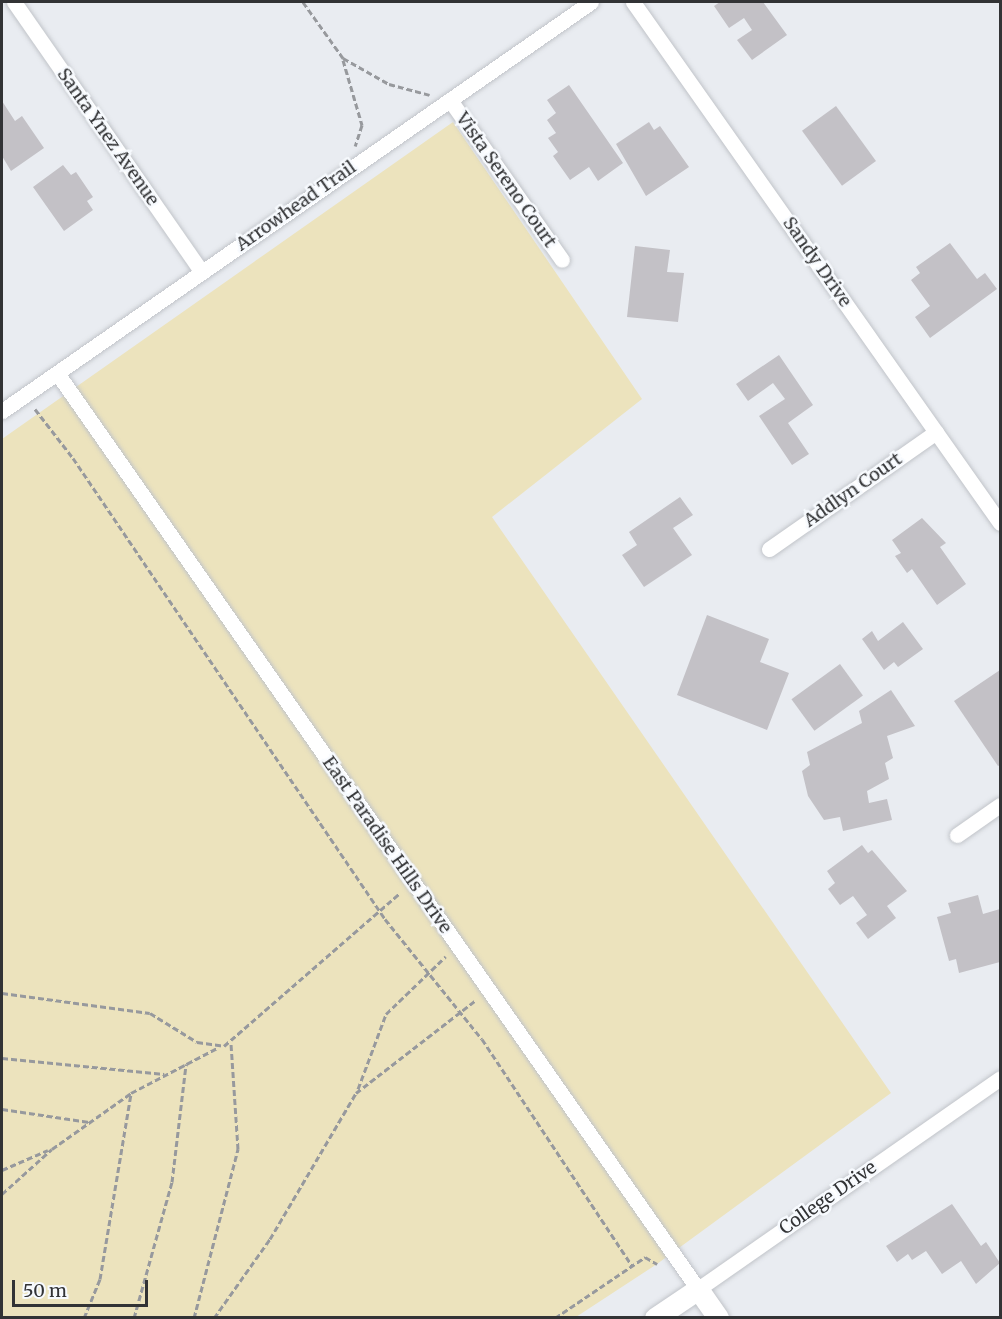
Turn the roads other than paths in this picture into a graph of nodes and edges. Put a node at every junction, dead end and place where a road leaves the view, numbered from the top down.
1 (14, 2) edge
2 (591, 2) edge
3 (633, 2) edge
4 (450, 100) junction
5 (562, 260) dead end
6 (202, 272) junction
7 (57, 373) junction
8 (2, 411) edge
9 (936, 432) junction
10 (1000, 523) edge
11 (769, 549) dead end
12 (1000, 805) edge
13 (957, 835) dead end
14 (1000, 1078) edge
15 (698, 1289) junction
16 (655, 1317) edge
17 (718, 1317) edge

1 - 6 street, Santa Ynez Avenue
2 - 4 street, Arrowhead Trail
3 - 9 street, Sandy Drive
4 - 5 street, Vista Sereno Court
4 - 6 street, Arrowhead Trail
6 - 7 street, Arrowhead Trail
7 - 8 street, Arrowhead Trail
7 - 15 street, East Paradise Hills Drive
9 - 10 street, Sandy Drive
9 - 11 street, Addlyn Court
12 - 13 street
14 - 15 street, College Drive
15 - 16 main road, College Drive
15 - 17 main road, East Paradise Hills Drive

